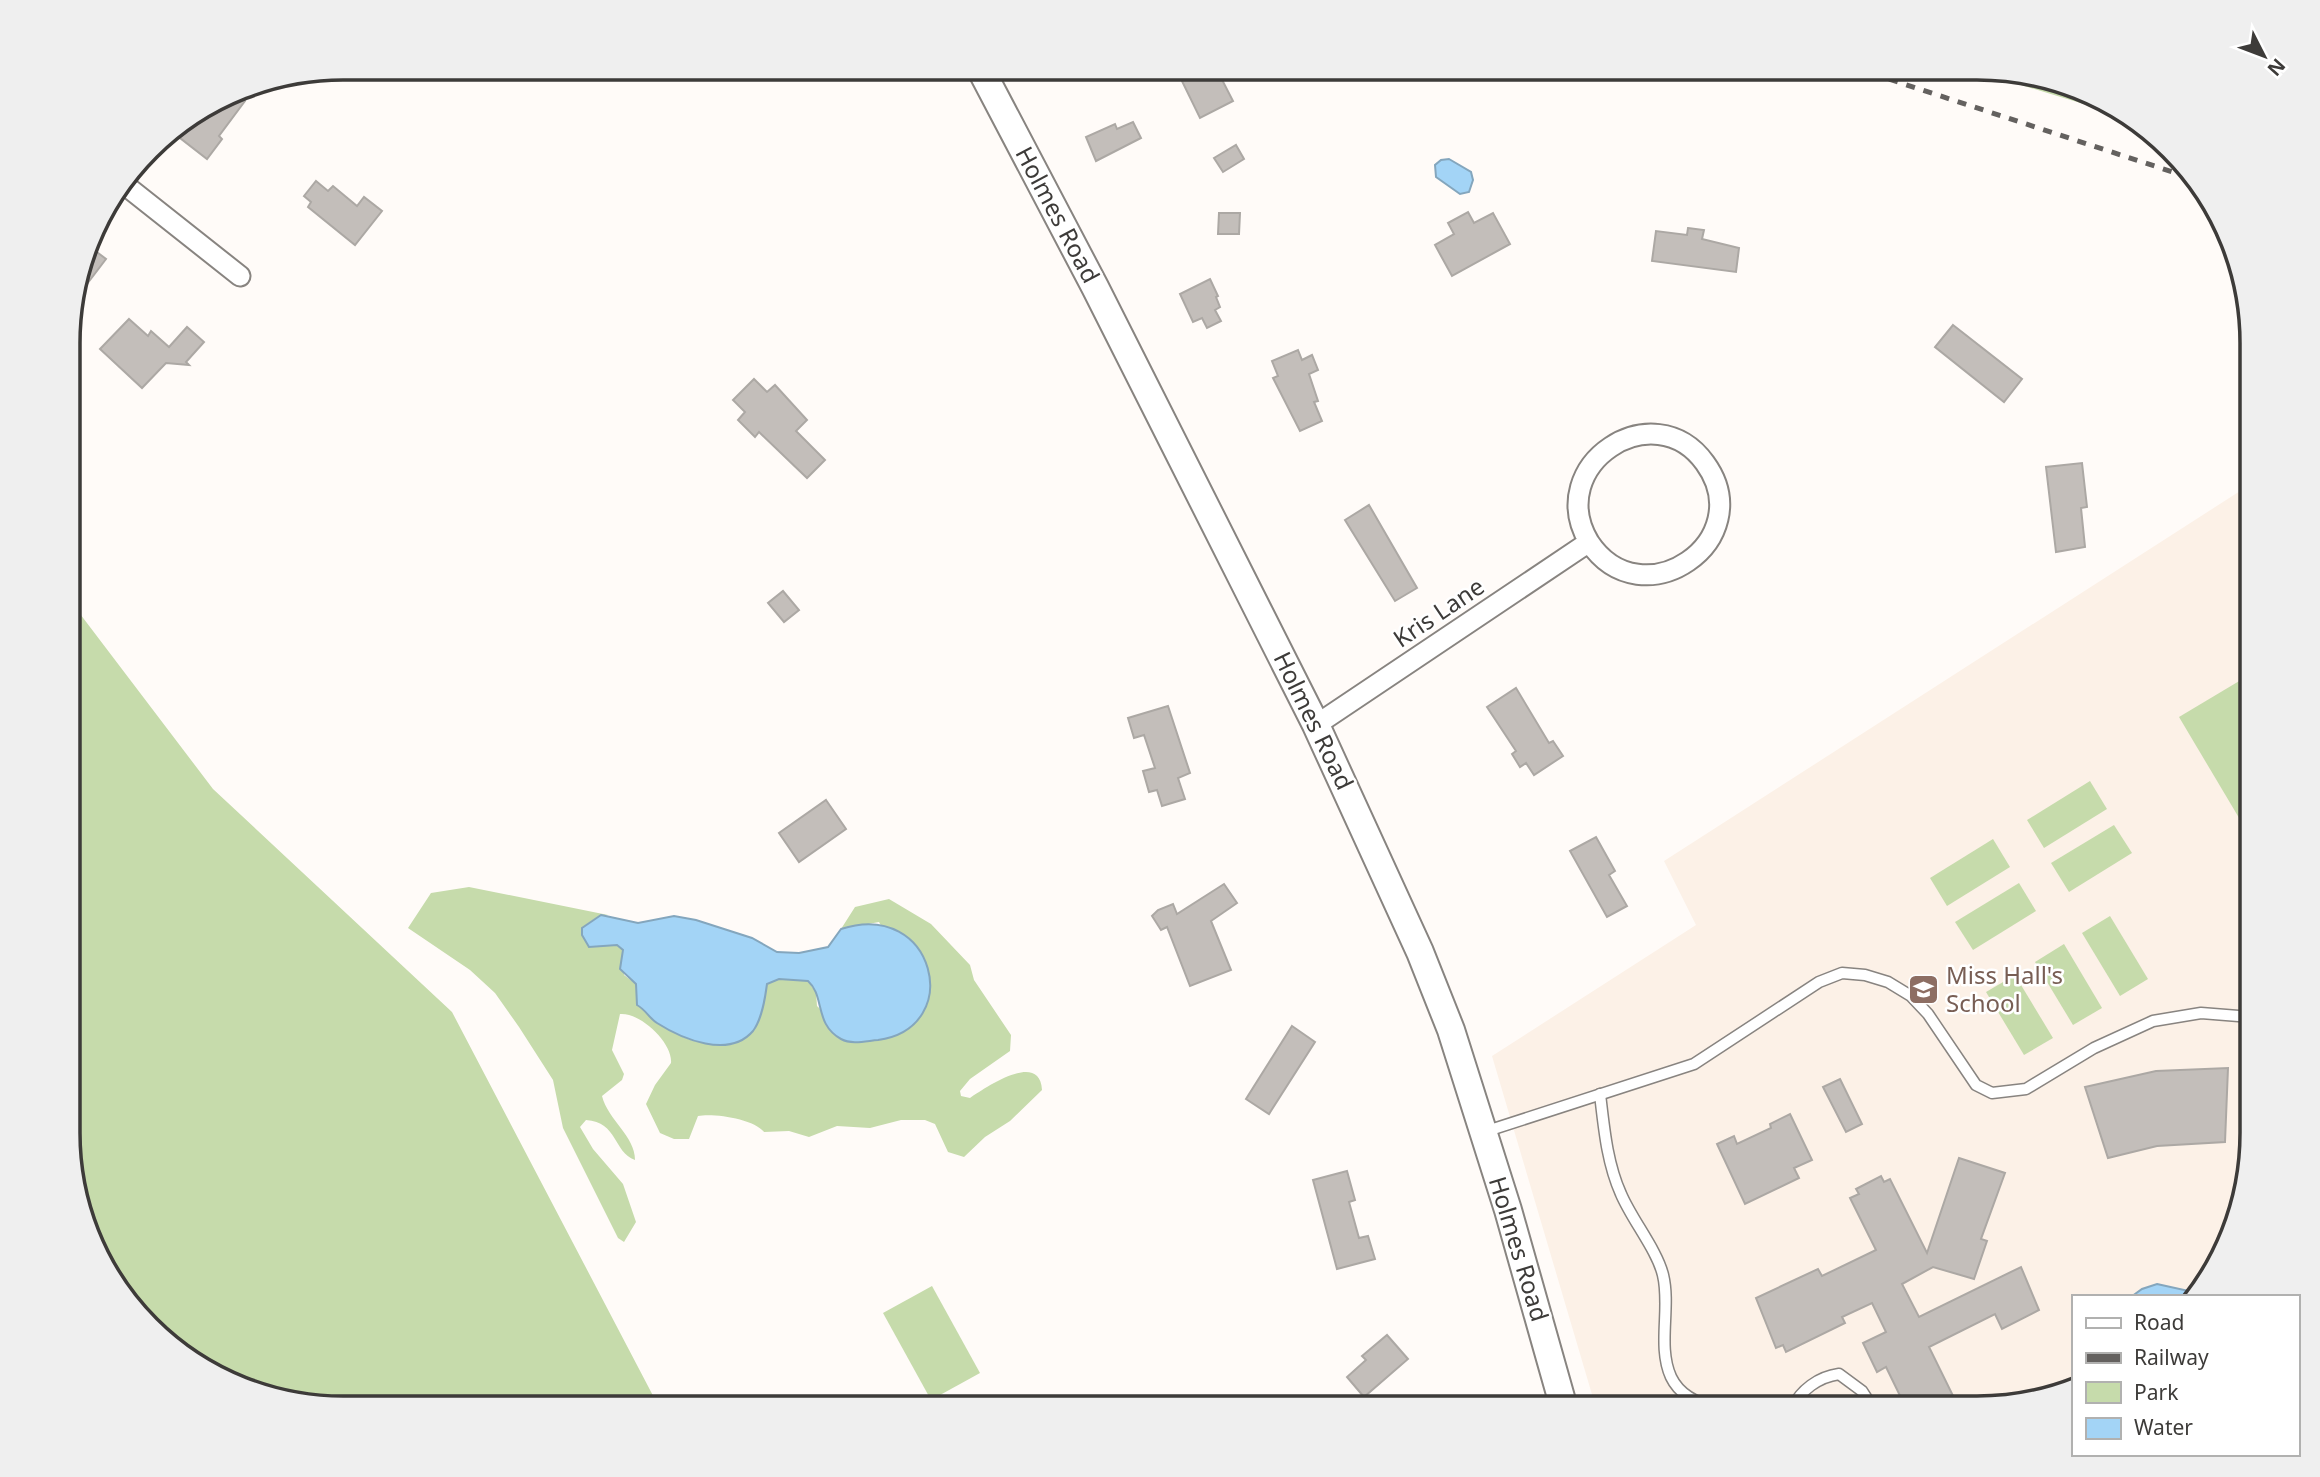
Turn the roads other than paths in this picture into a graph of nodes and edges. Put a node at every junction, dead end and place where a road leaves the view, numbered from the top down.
1 (986, 80) edge
2 (130, 189) edge
3 (240, 276) dead end
4 (1589, 541) junction
5 (1316, 724) junction
6 (2240, 1016) edge
7 (1601, 1094) junction
8 (1483, 1133) junction
9 (1560, 1396) edge
10 (1687, 1396) edge
11 (1800, 1396) edge
12 (1865, 1396) edge

1 - 5 street, Holmes Road
2 - 3 street
4 - 4 street
4 - 5 street, Kris Lane
5 - 8 street, Holmes Road
6 - 7 lane
7 - 8 lane
7 - 10 lane
8 - 9 street, Holmes Road
11 - 12 lane

